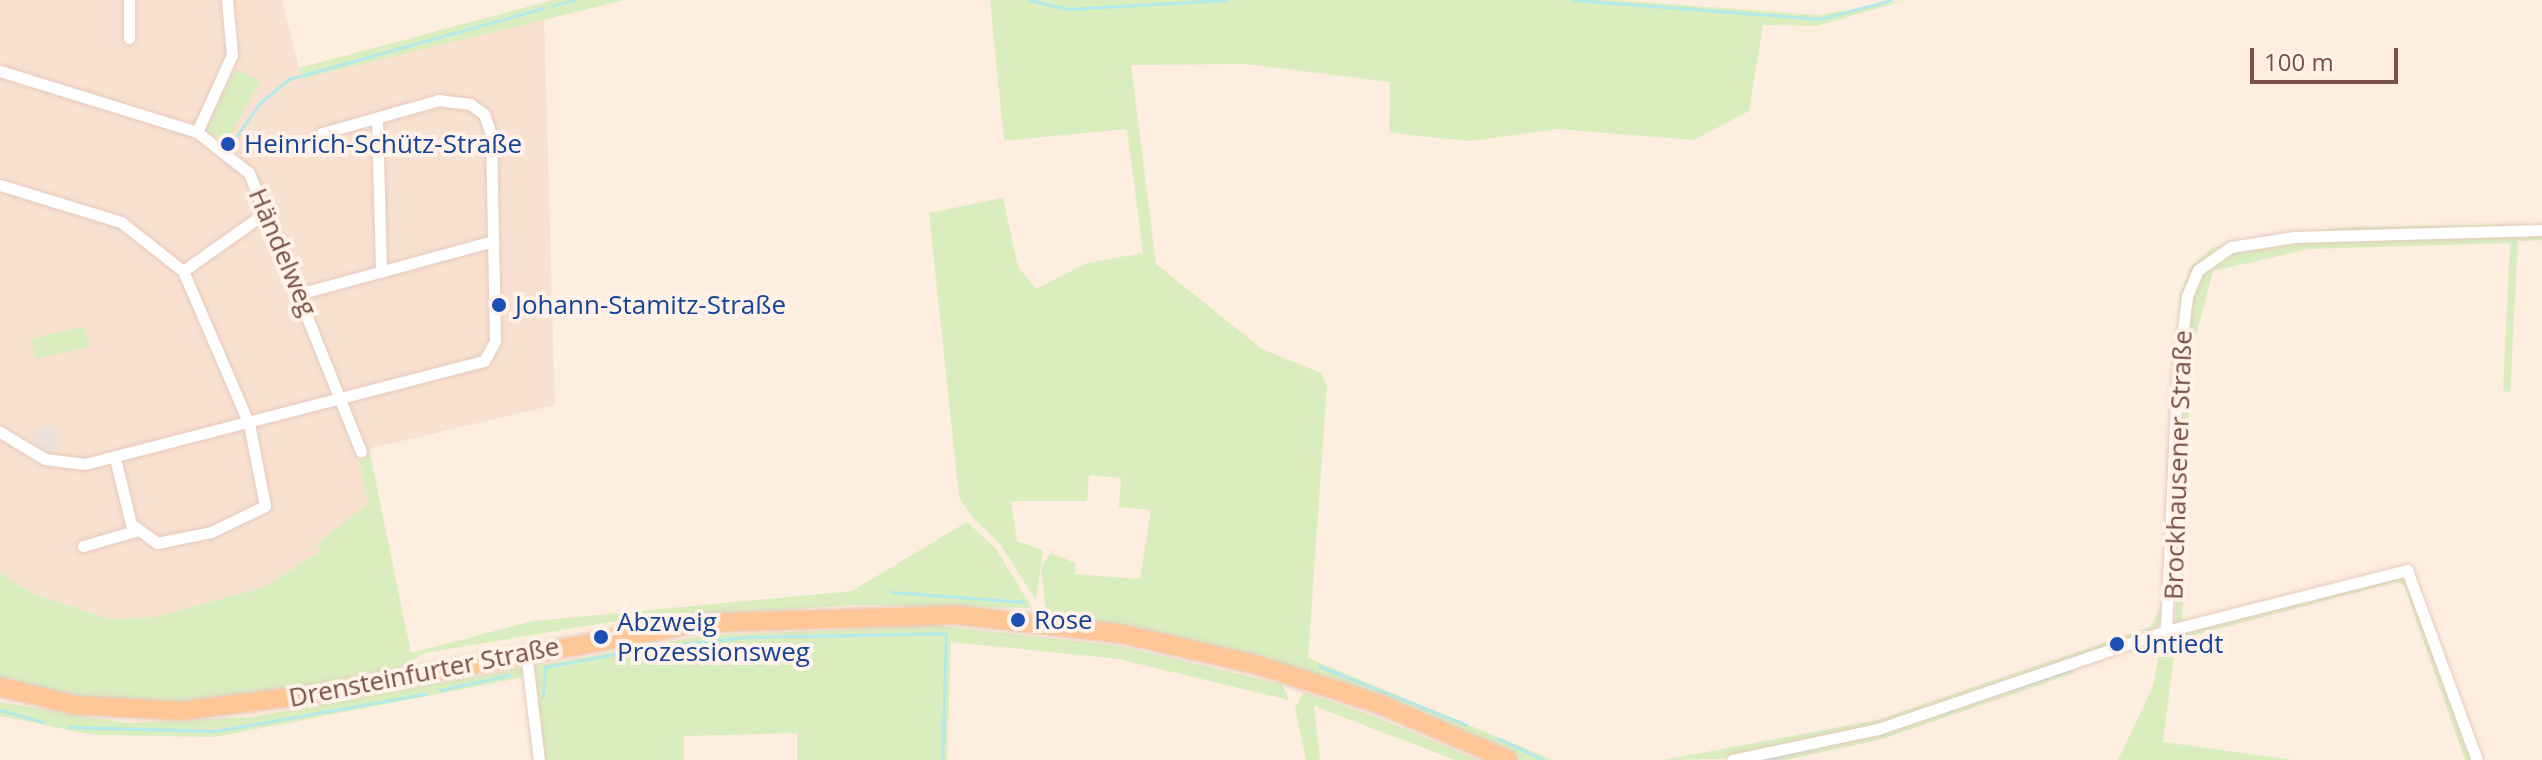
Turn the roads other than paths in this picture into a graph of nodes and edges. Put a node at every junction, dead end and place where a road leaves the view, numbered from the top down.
1 (129, 0) edge
2 (227, 0) edge
3 (129, 38) dead end
4 (0, 71) edge
5 (377, 118) junction
6 (197, 132) junction
7 (306, 147) dead end
8 (0, 185) edge
9 (269, 210) junction
10 (2542, 230) edge
11 (493, 241) junction
12 (183, 271) junction
13 (381, 272) junction
14 (302, 293) junction
15 (342, 400) junction
16 (249, 424) junction
17 (0, 432) edge
18 (361, 451) dead end
19 (115, 458) junction
20 (135, 531) junction
21 (83, 546) dead end
22 (2166, 631) junction
23 (526, 652) junction
24 (0, 687) edge
25 (539, 760) edge
26 (1508, 760) edge
27 (1732, 760) edge
28 (2477, 760) edge

1 - 3 street
2 - 6 street
4 - 6 street, Händelweg
5 - 7 street
5 - 11 street
5 - 13 street
6 - 9 street, Händelweg
8 - 12 street
9 - 12 street
9 - 14 street, Händelweg
10 - 22 street, Brockhausener Straße
11 - 13 street
11 - 15 street
12 - 16 street
13 - 14 street
14 - 15 street, Händelweg
15 - 16 street
15 - 18 street, Händelweg
16 - 19 street
16 - 20 street
17 - 19 street
19 - 20 street
20 - 21 street
22 - 27 street, Brockhausener Straße
22 - 28 street, Brockhausener Straße
23 - 24 main road, Drensteinfurter Straße
23 - 25 street
23 - 26 main road, Drensteinfurter Straße

